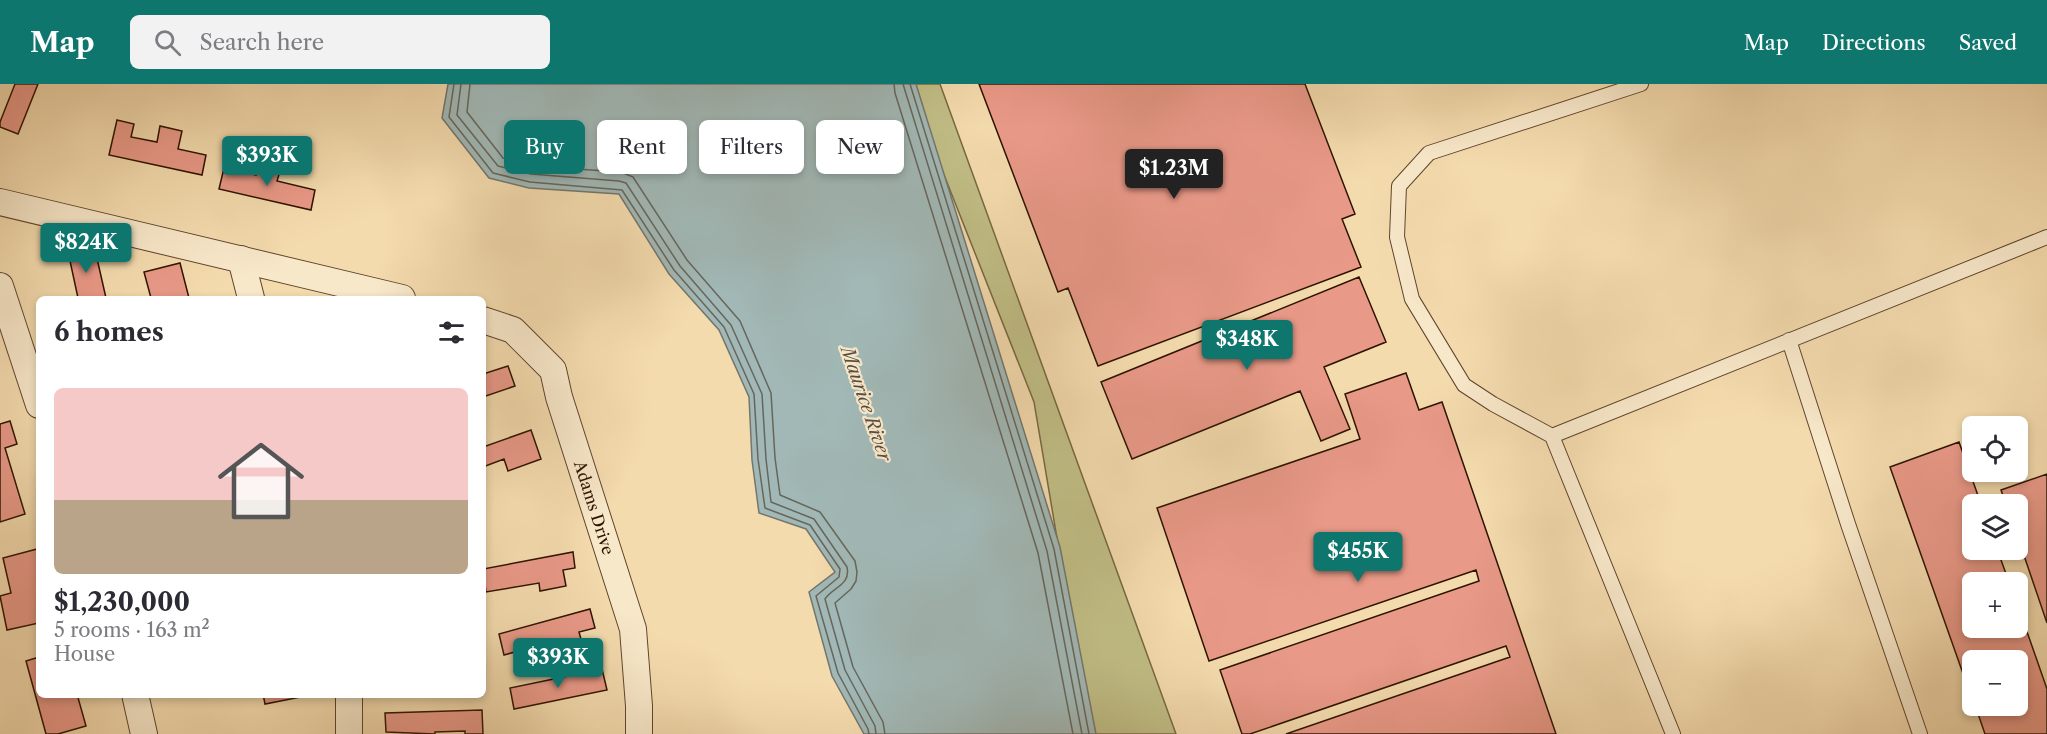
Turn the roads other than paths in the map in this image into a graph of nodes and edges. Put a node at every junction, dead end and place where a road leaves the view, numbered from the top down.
1 (1641, 84) edge
2 (0, 202) edge
3 (2047, 237) edge
4 (241, 259) junction
5 (0, 286) edge
6 (250, 296) edge
7 (394, 296) edge
8 (486, 321) edge
9 (1790, 340) junction
10 (36, 396) edge
11 (1552, 436) junction
12 (136, 698) edge
13 (349, 698) edge
14 (144, 734) edge
15 (349, 734) edge
16 (639, 734) edge
17 (1673, 734) edge
18 (1920, 734) edge

1 - 11 lane
2 - 4 street
3 - 9 lane
4 - 6 street
4 - 7 street
5 - 10 street
8 - 16 street, Adams Drive
9 - 11 lane
9 - 18 lane
11 - 17 lane
12 - 14 street
13 - 15 street

